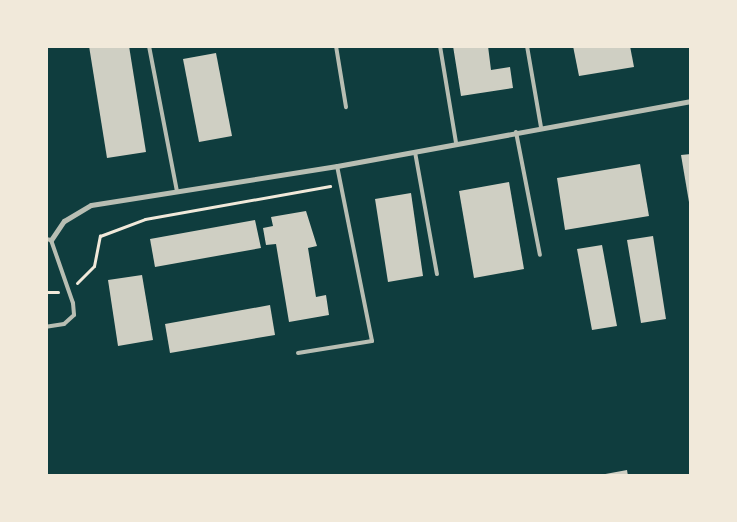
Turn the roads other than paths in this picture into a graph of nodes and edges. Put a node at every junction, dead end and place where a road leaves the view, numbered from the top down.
1 (149, 46) edge
2 (336, 46) edge
3 (440, 46) edge
4 (527, 46) edge
5 (691, 101) edge
6 (346, 107) dead end
7 (541, 127) junction
8 (516, 132) junction
9 (456, 143) junction
10 (415, 152) junction
11 (337, 166) junction
12 (177, 192) junction
13 (49, 239) edge
14 (540, 255) dead end
15 (437, 274) dead end
16 (46, 327) edge
17 (298, 353) dead end

1 - 12 lane
2 - 6 lane
3 - 9 lane
4 - 7 lane
5 - 7 street
7 - 8 street
8 - 9 street
8 - 14 lane
9 - 10 street
10 - 11 street
10 - 15 lane
11 - 12 street
11 - 17 lane
12 - 13 street
13 - 16 lane

